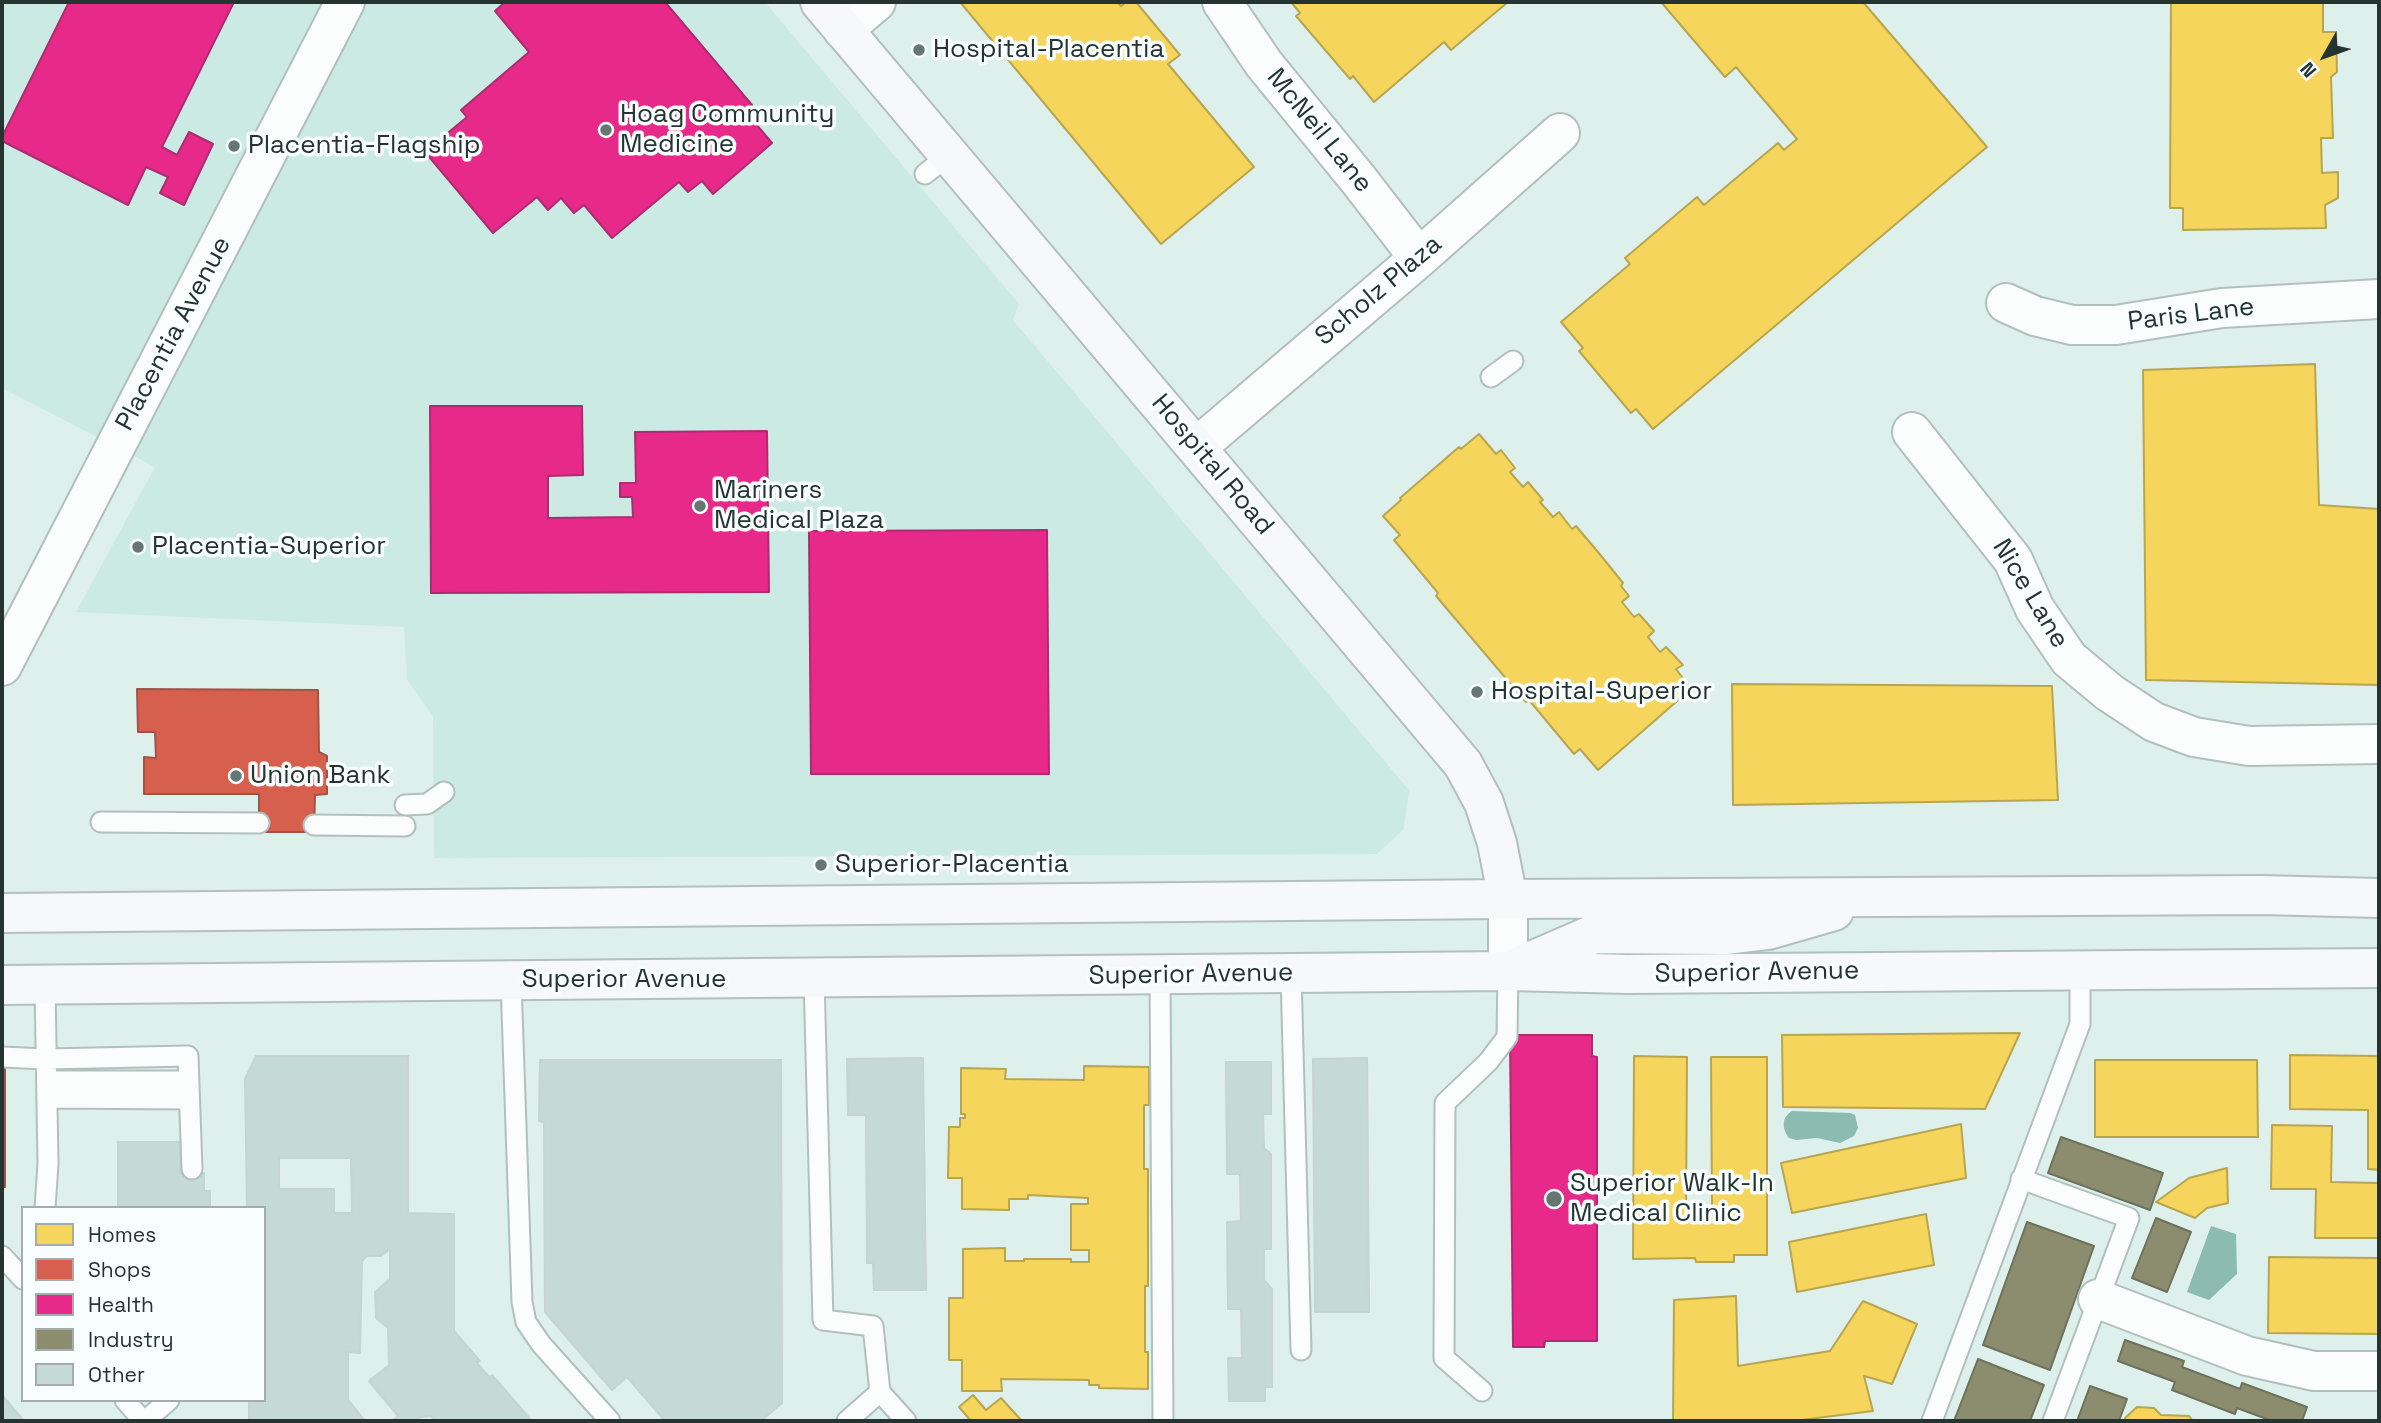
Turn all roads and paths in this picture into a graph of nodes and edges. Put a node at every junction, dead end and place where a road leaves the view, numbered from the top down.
1 (345, 2) edge
2 (876, 2) edge
3 (1222, 2) edge
4 (832, 16) edge
5 (1560, 133) dead end
6 (1419, 258) junction
7 (2379, 299) edge
8 (2006, 303) dead end
9 (1513, 360) dead end
10 (1491, 377) dead end
11 (1912, 432) dead end
12 (1197, 447) junction
13 (2, 666) edge
14 (2379, 744) edge
15 (444, 792) dead end
16 (405, 805) dead end
17 (102, 822) dead end
18 (259, 823) dead end
19 (314, 825) dead end
20 (405, 826) dead end
21 (1508, 898) junction
22 (1872, 898) junction
23 (2379, 898) edge
24 (2, 913) edge
25 (2379, 968) edge
26 (2080, 969) junction
27 (1508, 971) junction
28 (1291, 974) junction
29 (1160, 975) junction
30 (814, 978) junction
31 (511, 981) junction
32 (2, 985) edge
33 (45, 985) junction
34 (2, 1057) edge
35 (46, 1059) junction
36 (47, 1089) junction
37 (188, 1090) junction
38 (192, 1169) dead end
39 (2021, 1179) junction
40 (45, 1206) edge
41 (2, 1256) edge
42 (21, 1277) edge
43 (2098, 1299) junction
44 (1301, 1350) dead end
45 (2379, 1371) edge
46 (1482, 1391) dead end
47 (880, 1392) junction
48 (127, 1402) edge
49 (167, 1402) edge
50 (144, 1421) edge
51 (610, 1421) edge
52 (847, 1421) edge
53 (906, 1421) edge
54 (1163, 1421) edge
55 (1932, 1421) edge
56 (2053, 1421) edge

1 - 13 street, Placentia Avenue
2 - 4 street
3 - 6 street, McNeil Lane
4 - 12 main road, Hospital Road
5 - 6 street, Scholz Plaza
6 - 12 street, Scholz Plaza
7 - 8 street, Paris Lane
9 - 10 lane
11 - 14 street, Nice Lane
12 - 21 main road, Hospital Road
15 - 16 lane
17 - 18 lane
19 - 20 lane
21 - 22 main road
21 - 24 main road
21 - 27 street, Hospital Road
22 - 23 main road
22 - 27 main road
25 - 26 main road, Superior Avenue
26 - 27 main road, Superior Avenue
26 - 39 lane
27 - 28 main road, Superior Avenue
27 - 46 lane
28 - 29 main road, Superior Avenue
28 - 44 lane
29 - 30 main road, Superior Avenue
29 - 54 lane
30 - 31 main road, Superior Avenue
30 - 47 lane
31 - 33 main road, Superior Avenue
31 - 51 lane
32 - 33 main road, Superior Avenue
33 - 35 lane
34 - 35 lane
35 - 36 lane
35 - 37 lane
36 - 37 lane
36 - 40 lane
37 - 38 lane
39 - 43 lane
39 - 55 lane
41 - 42 lane
43 - 45 street
43 - 56 lane
47 - 52 lane
47 - 53 lane
48 - 50 lane
49 - 50 lane

